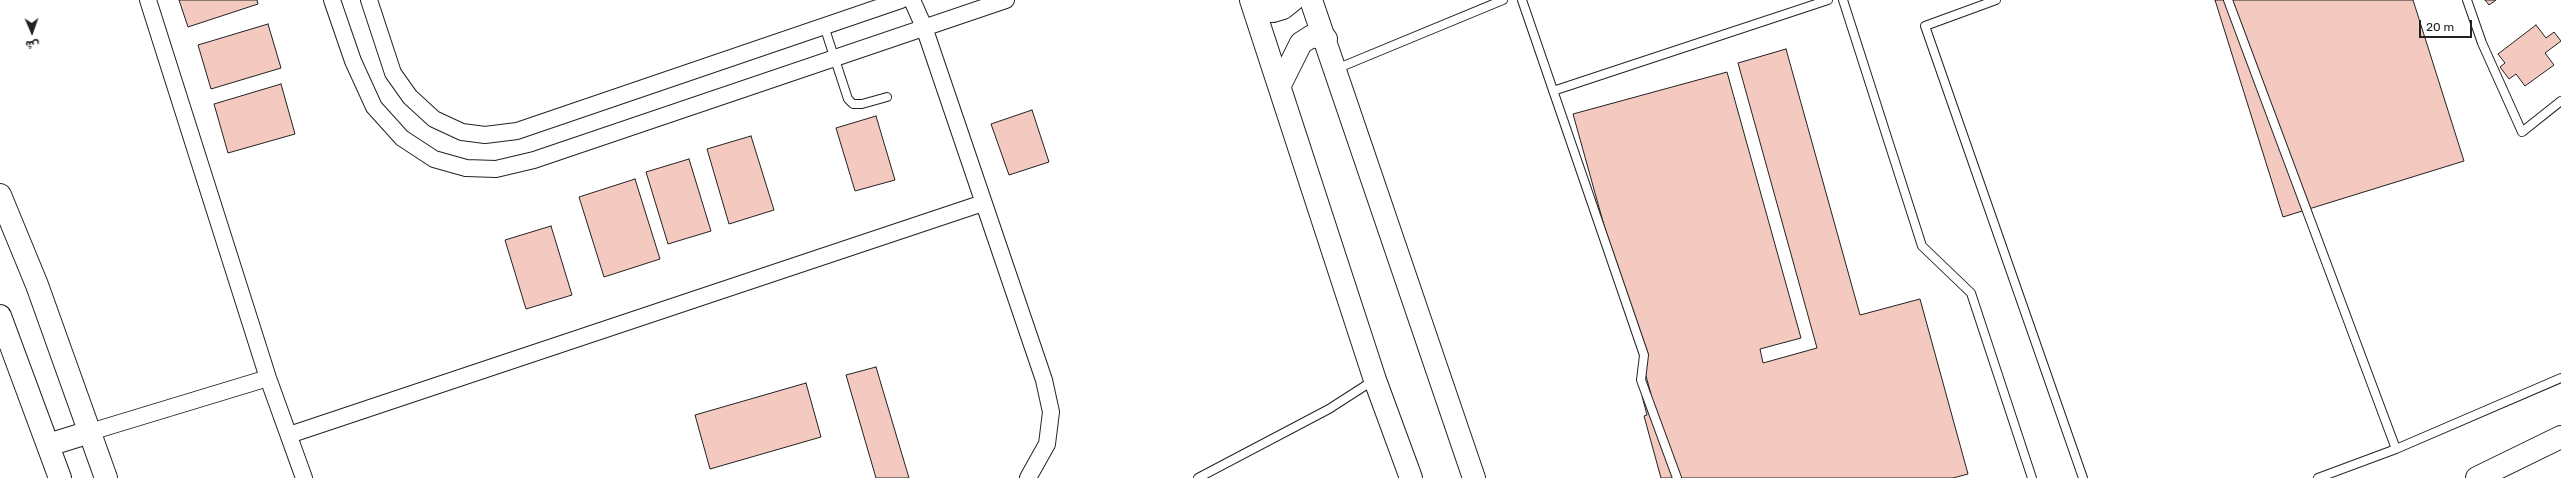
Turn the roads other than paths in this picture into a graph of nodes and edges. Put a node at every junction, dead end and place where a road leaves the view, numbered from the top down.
1 (148, 0) edge
2 (332, 0) edge
3 (369, 0) edge
4 (901, 0) edge
5 (912, 0) edge
6 (1006, 0) edge
7 (1293, 0) edge
8 (1311, 0) edge
9 (1503, 0) edge
10 (1522, 0) edge
11 (1828, 0) edge
12 (1843, 0) edge
13 (1996, 0) edge
14 (2228, 0) edge
15 (2467, 0) edge
16 (1253, 4) edge
17 (824, 26) junction
18 (924, 27) junction
19 (1326, 39) junction
20 (834, 57) junction
21 (1335, 69) junction
22 (1280, 84) junction
23 (1553, 91) junction
24 (887, 97) dead end
25 (2561, 101) edge
26 (0, 195) edge
27 (983, 203) junction
28 (0, 316) edge
29 (268, 378) junction
30 (2561, 378) edge
31 (1375, 380) junction
32 (90, 432) junction
33 (289, 435) junction
34 (2561, 438) edge
35 (48, 445) junction
36 (2396, 449) junction
37 (60, 478) edge
38 (106, 478) edge
39 (304, 478) edge
40 (1028, 478) edge
41 (1198, 478) edge
42 (1411, 478) edge
43 (1474, 478) edge
44 (1677, 478) edge
45 (2032, 478) edge
46 (2082, 478) edge
47 (2318, 478) edge
48 (2477, 478) edge

1 - 29 street
2 - 20 street
3 - 17 street
4 - 17 street
5 - 18 street
6 - 18 street
7 - 16 street
8 - 19 street
9 - 21 lane
10 - 23 lane
11 - 23 lane
12 - 45 lane
13 - 46 lane
14 - 36 lane
15 - 25 lane
16 - 22 street
17 - 20 lane
18 - 20 street
18 - 27 street
19 - 21 street
19 - 22 street
20 - 24 lane
21 - 43 street
22 - 31 street
23 - 44 lane
26 - 32 street
27 - 33 street
27 - 40 street
28 - 35 street
29 - 32 street
29 - 33 street
30 - 36 lane
31 - 41 lane
31 - 42 street
32 - 35 street
32 - 38 street
33 - 39 street
34 - 48 street
35 - 37 street
36 - 47 lane

